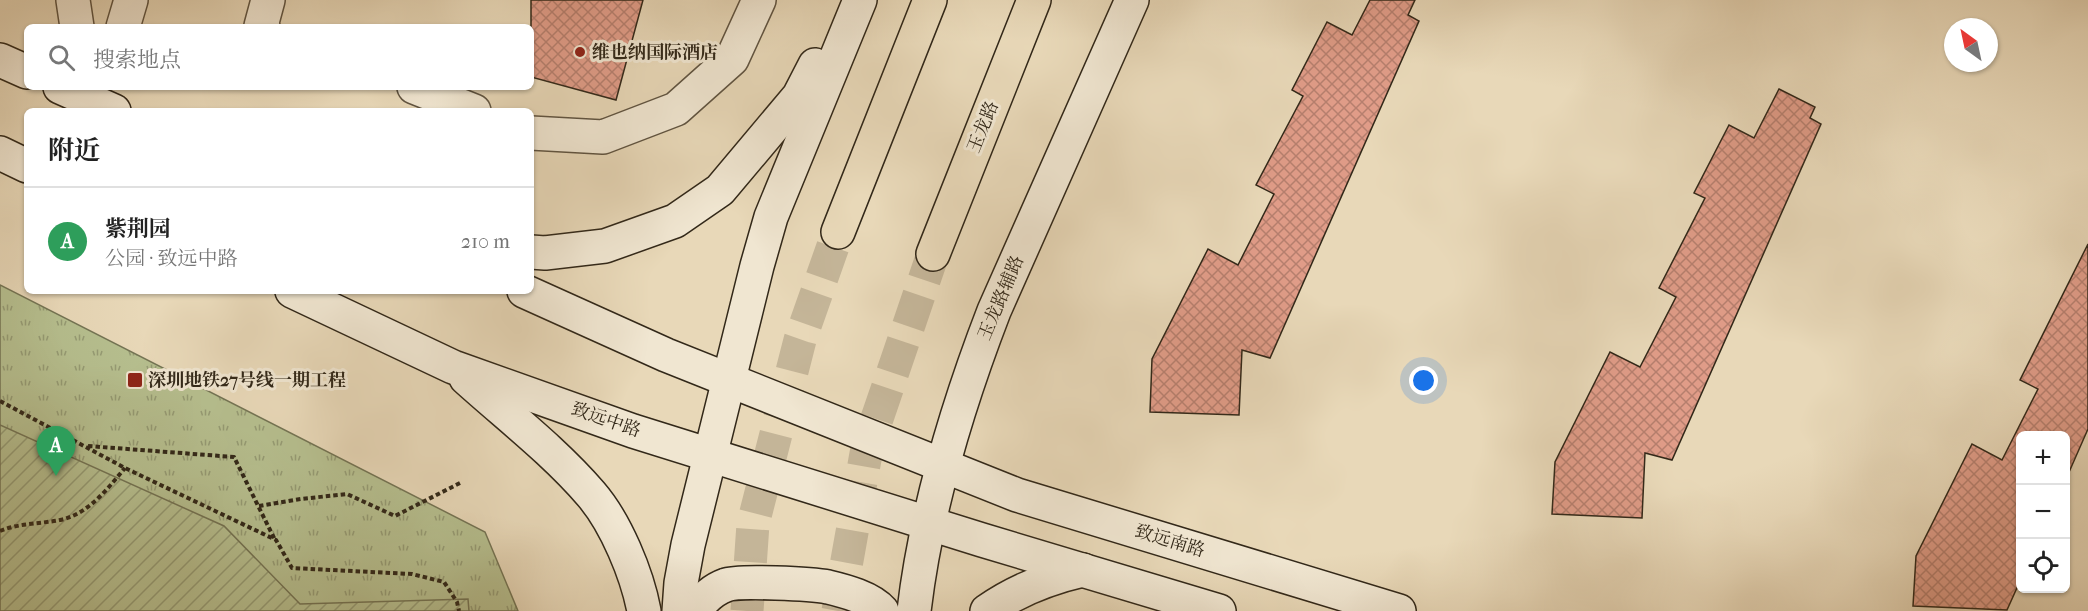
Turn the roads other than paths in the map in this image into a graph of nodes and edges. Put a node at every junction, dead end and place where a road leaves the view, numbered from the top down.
1 (73, 0) edge
2 (131, 0) edge
3 (268, 0) edge
4 (759, 0) edge
5 (849, 0) edge
6 (860, 0) edge
7 (930, 0) edge
8 (1034, 0) edge
9 (1132, 0) edge
10 (76, 24) edge
11 (124, 24) edge
12 (262, 24) edge
13 (0, 60) edge
14 (24, 71) edge
15 (72, 90) edge
16 (422, 90) edge
17 (104, 98) edge
18 (466, 108) edge
19 (534, 134) edge
20 (0, 153) edge
21 (24, 165) edge
22 (838, 232) tunnel mouth
23 (534, 252) edge
24 (933, 254) tunnel mouth
25 (298, 294) edge
26 (531, 294) edge
27 (453, 367) junction
28 (729, 380) junction
29 (711, 455) junction
30 (943, 466) junction
31 (930, 523) junction
32 (1083, 570) junction
33 (644, 611) edge
34 (679, 611) edge
35 (694, 611) edge
36 (882, 611) edge
37 (914, 611) edge
38 (987, 611) edge
39 (1219, 611) edge
40 (1399, 611) edge

1 - 10 street
2 - 11 street
3 - 12 street
4 - 19 street
5 - 23 street
6 - 28 street
7 - 22 main road
8 - 24 main road, 玉龙路
9 - 30 street, 玉龙路辅路
13 - 14 street
15 - 17 street
16 - 18 street
20 - 21 street
25 - 27 street, 致远中路
26 - 28 street
27 - 29 street, 致远中路
27 - 33 street
28 - 29 street
28 - 30 street
29 - 31 street, 致远中路
29 - 34 street
30 - 31 street, 玉龙路辅路
30 - 40 street, 致远南路
31 - 32 street
31 - 37 street, 玉龙路辅路
32 - 38 street
32 - 39 street
35 - 36 street

